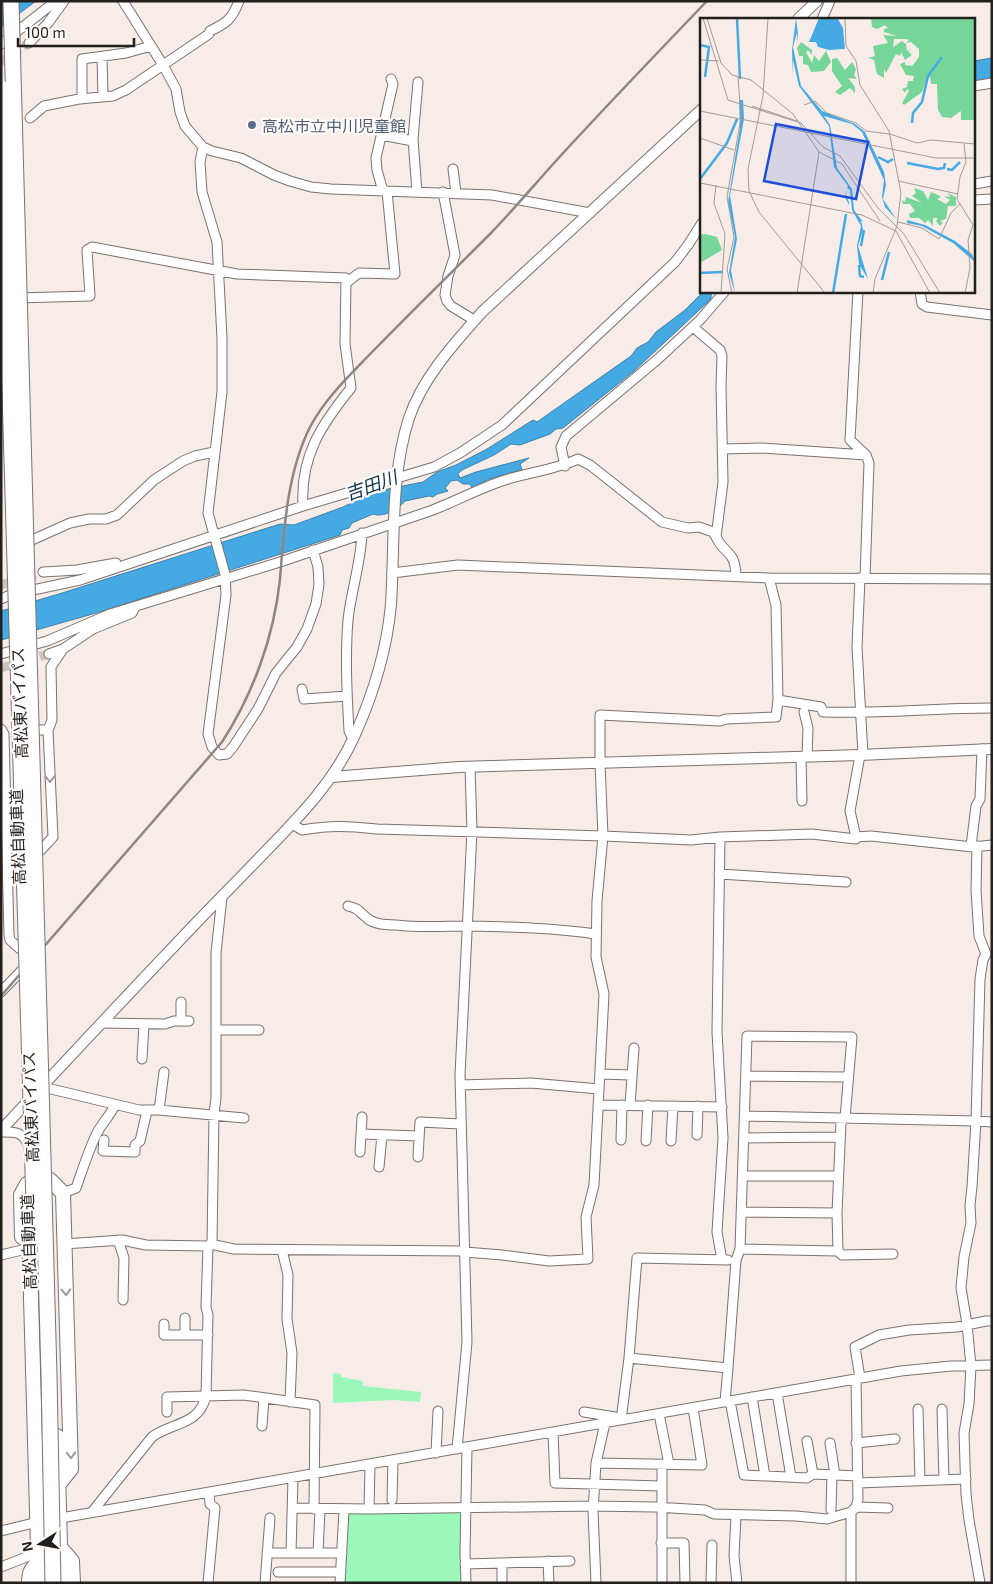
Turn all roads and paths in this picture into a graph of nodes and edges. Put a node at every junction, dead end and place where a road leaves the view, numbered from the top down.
1 (11, 1) edge
2 (17, 1) edge
3 (56, 1) edge
4 (64, 1) edge
5 (123, 1) edge
6 (239, 1) edge
7 (817, 1) edge
8 (830, 1) edge
9 (799, 18) edge
10 (822, 18) edge
11 (18, 28) junction
12 (29, 43) tunnel mouth
13 (1, 44) edge
14 (151, 46) junction
15 (102, 56) junction
16 (163, 64) junction
17 (391, 79) dead end
18 (418, 82) dead end
19 (992, 83) edge
20 (976, 86) edge
21 (1, 88) edge
22 (102, 97) junction
23 (82, 99) junction
24 (700, 111) edge
25 (30, 118) dead end
26 (381, 135) junction
27 (413, 141) junction
28 (203, 148) junction
29 (453, 169) dead end
30 (992, 181) edge
31 (976, 184) edge
32 (385, 191) junction
33 (417, 192) junction
34 (443, 192) junction
35 (456, 193) junction
36 (992, 199) edge
37 (976, 200) edge
38 (590, 213) junction
39 (700, 225) edge
40 (219, 271) junction
41 (346, 282) junction
42 (724, 292) edge
43 (858, 292) edge
44 (920, 292) edge
45 (26, 298) junction
46 (1, 299) edge
47 (992, 315) edge
48 (474, 320) junction
49 (693, 327) junction
50 (1, 342) edge
51 (723, 449) junction
52 (214, 452) junction
53 (866, 455) junction
54 (565, 466) junction
55 (397, 479) junction
56 (303, 506) junction
57 (395, 520) junction
58 (362, 533) junction
59 (716, 537) junction
60 (214, 539) junction
61 (32, 540) junction
62 (313, 550) junction
63 (149, 558) junction
64 (43, 572) tunnel mouth
65 (392, 573) junction
66 (225, 576) junction
67 (736, 576) junction
68 (768, 578) junction
69 (862, 578) junction
70 (992, 579) edge
71 (34, 594) junction
72 (7, 599) edge
73 (136, 606) junction
74 (35, 641) junction
75 (9, 649) edge
76 (63, 649) junction
77 (49, 654) tunnel mouth
78 (302, 689) dead end
79 (348, 696) junction
80 (778, 700) junction
81 (992, 708) edge
82 (804, 712) dead end
83 (861, 713) junction
84 (43, 730) junction
85 (7, 733) edge
86 (353, 739) junction
87 (987, 749) edge
88 (861, 755) junction
89 (804, 757) junction
90 (600, 763) junction
91 (470, 767) junction
92 (332, 777) junction
93 (802, 801) dead end
94 (292, 824) junction
95 (472, 832) junction
96 (603, 836) junction
97 (720, 837) junction
98 (856, 840) dead end
99 (992, 845) edge
100 (974, 846) junction
101 (719, 874) junction
102 (846, 882) dead end
103 (5, 894) edge
104 (222, 897) junction
105 (348, 906) dead end
106 (468, 926) junction
107 (596, 934) junction
108 (20, 948) junction
109 (989, 954) edge
110 (21, 972) junction
111 (1, 992) edge
112 (181, 1002) dead end
113 (100, 1023) junction
114 (144, 1024) junction
115 (216, 1030) junction
116 (258, 1030) dead end
117 (634, 1048) dead end
118 (142, 1059) dead end
119 (164, 1072) dead end
120 (600, 1074) junction
121 (632, 1075) junction
122 (746, 1076) junction
123 (848, 1077) junction
124 (460, 1084) junction
125 (47, 1085) junction
126 (599, 1089) junction
127 (598, 1104) junction
128 (25, 1105) junction
129 (115, 1105) junction
130 (626, 1105) junction
131 (648, 1106) junction
132 (673, 1106) junction
133 (698, 1106) junction
134 (722, 1107) junction
135 (159, 1110) junction
136 (147, 1111) junction
137 (214, 1114) junction
138 (745, 1116) junction
139 (362, 1117) dead end
140 (244, 1118) dead end
141 (845, 1118) junction
142 (976, 1121) junction
143 (992, 1122) edge
144 (461, 1124) junction
145 (1, 1131) edge
146 (361, 1134) junction
147 (382, 1135) junction
148 (697, 1135) dead end
149 (419, 1136) junction
150 (840, 1137) junction
151 (744, 1138) junction
152 (104, 1140) dead end
153 (621, 1140) dead end
154 (646, 1140) dead end
155 (26, 1141) junction
156 (671, 1141) dead end
157 (360, 1152) dead end
158 (418, 1157) dead end
159 (379, 1167) dead end
160 (743, 1176) junction
161 (838, 1176) junction
162 (50, 1180) junction
163 (27, 1184) junction
164 (63, 1192) junction
165 (742, 1212) junction
166 (837, 1213) junction
167 (118, 1240) junction
168 (64, 1244) junction
169 (209, 1245) junction
170 (740, 1249) junction
171 (22, 1250) junction
172 (282, 1250) junction
173 (838, 1251) junction
174 (465, 1252) junction
175 (893, 1254) dead end
176 (1, 1255) edge
177 (722, 1260) junction
178 (736, 1260) junction
179 (123, 1300) dead end
180 (185, 1318) dead end
181 (992, 1321) edge
182 (164, 1324) dead end
183 (967, 1324) junction
184 (61, 1330) junction
185 (185, 1335) junction
186 (208, 1335) junction
187 (629, 1358) junction
188 (992, 1365) edge
189 (971, 1366) junction
190 (728, 1368) junction
191 (858, 1378) junction
192 (777, 1393) junction
193 (206, 1396) junction
194 (752, 1397) junction
195 (264, 1398) junction
196 (728, 1401) junction
197 (290, 1402) junction
198 (693, 1408) junction
199 (918, 1408) dead end
200 (942, 1409) dead end
201 (438, 1411) dead end
202 (167, 1412) dead end
203 (584, 1412) dead end
204 (659, 1414) junction
205 (621, 1420) junction
206 (605, 1423) junction
207 (262, 1426) dead end
208 (553, 1432) junction
209 (894, 1439) dead end
210 (806, 1441) dead end
211 (830, 1443) dead end
212 (856, 1443) junction
213 (467, 1448) junction
214 (458, 1449) junction
215 (436, 1453) junction
216 (393, 1461) junction
217 (596, 1463) junction
218 (665, 1464) junction
219 (370, 1465) junction
220 (813, 1474) junction
221 (314, 1475) junction
222 (834, 1475) junction
223 (765, 1476) junction
224 (791, 1477) junction
225 (293, 1478) junction
226 (858, 1479) junction
227 (966, 1479) junction
228 (920, 1480) junction
229 (944, 1480) junction
230 (595, 1485) junction
231 (662, 1486) junction
232 (209, 1493) junction
233 (37, 1496) junction
234 (392, 1500) dead end
235 (593, 1506) junction
236 (662, 1507) junction
237 (293, 1508) junction
238 (888, 1508) dead end
239 (317, 1509) junction
240 (465, 1509) junction
241 (344, 1510) junction
242 (369, 1510) junction
243 (831, 1510) dead end
244 (854, 1510) junction
245 (92, 1512) junction
246 (736, 1516) junction
247 (60, 1518) junction
248 (270, 1518) dead end
249 (38, 1521) junction
250 (1, 1531) edge
251 (661, 1543) junction
252 (712, 1545) dead end
253 (60, 1547) junction
254 (267, 1553) junction
255 (291, 1553) junction
256 (318, 1553) junction
257 (342, 1553) junction
258 (34, 1559) junction
259 (570, 1561) dead end
260 (548, 1562) junction
261 (502, 1563) junction
262 (465, 1564) junction
263 (1, 1568) edge
264 (278, 1572) dead end
265 (341, 1572) junction
266 (29, 1583) edge
267 (39, 1583) edge
268 (44, 1583) edge
269 (53, 1583) edge
270 (61, 1583) edge
271 (73, 1583) edge
272 (208, 1583) edge
273 (265, 1583) edge
274 (340, 1583) edge
275 (466, 1583) edge
276 (502, 1583) edge
277 (549, 1583) edge
278 (596, 1583) edge
279 (662, 1583) edge
280 (685, 1583) edge
281 (711, 1583) edge
282 (737, 1583) edge
283 (851, 1583) edge
284 (980, 1583) edge

1 - 269 highway, 高松自動車道, bridge
2 - 11 highway, 高松東バイパス
3 - 11 street
4 - 12 street
5 - 14 street
6 - 16 street
7 - 9 street
8 - 10 street
11 - 13 street
11 - 45 highway, 高松東バイパス
14 - 15 street
14 - 16 street
15 - 22 street
15 - 23 street
16 - 22 street
16 - 28 street
17 - 26 street
18 - 27 street
19 - 20 street
21 - 268 highway, 高松自動車道, bridge
22 - 23 street
23 - 25 street
24 - 38 street
26 - 27 street
26 - 32 street
27 - 33 street
28 - 32 street
28 - 40 street
29 - 35 street
30 - 31 street
32 - 33 street
32 - 41 street
33 - 34 street
34 - 35 street
34 - 48 street
35 - 38 street
36 - 37 street
38 - 48 street
39 - 55 street
40 - 41 street
40 - 45 street
40 - 52 street
41 - 56 street
42 - 49 street
43 - 53 street
44 - 47 street
45 - 46 street
45 - 61 highway, 高松東バイパス
48 - 55 street
49 - 51 street
49 - 54 street
50 - 72 highway, 高松東バイパス
51 - 53 street
51 - 59 street
52 - 60 street
52 - 61 street
53 - 69 street
54 - 57 street
54 - 59 street
55 - 56 street
55 - 57 street
56 - 60 street
57 - 58 street
57 - 65 street
58 - 62 street
58 - 79 street
59 - 67 street
60 - 63 street
60 - 66 street
61 - 71 highway, 高松東バイパス
62 - 66 street
62 - 66 street
63 - 64 street
63 - 71 street
65 - 67 street
65 - 86 street
66 - 73 street
67 - 68 street
68 - 69 street
68 - 80 street
69 - 70 street
69 - 83 street
71 - 74 highway, 高松東バイパス
72 - 75 highway, 高松東バイパス
73 - 74 street
73 - 76 street
74 - 75 street
74 - 84 highway, 高松東バイパス
75 - 85 highway, 高松東バイパス
76 - 77 street
76 - 84 street
78 - 79 street
79 - 86 street
80 - 83 street
80 - 90 street
81 - 83 street
82 - 89 street
83 - 88 street
84 -> 125 highway, 高松東バイパス
85 - 103 street
85 - 108 highway, 高松東バイパス
86 - 92 street
87 - 88 street
87 - 100 street
88 - 89 street
88 - 100 street
89 - 90 street
89 - 93 street
90 - 91 street
90 - 96 street
91 - 92 street
91 - 95 street
92 - 94 street
94 - 95 street
94 - 104 street
95 - 96 street
95 - 106 street
96 - 97 street
96 - 107 street
97 - 98 street
97 - 101 street
99 - 100 street
100 - 109 street
101 - 102 street
101 - 134 street
103 - 108 street
104 - 113 street
104 - 115 street
105 - 106 street
106 - 107 street
106 - 124 street
107 - 120 street
108 - 110 highway, 高松東バイパス
109 - 142 street
110 - 111 street
110 - 128 highway, 高松東バイパス
112 - 114 street
113 - 114 street
113 - 125 street
114 - 118 street
115 - 116 street
115 - 137 street
117 - 121 street
119 - 135 street
120 - 121 street
120 - 126 street
121 - 130 street
122 - 123 street
122 - 123 street
122 - 138 street
123 - 141 street
124 - 126 street
124 - 144 street
125 - 128 street
125 - 129 street
125 - 162 highway, 高松東バイパス
126 - 127 street
127 - 130 street
127 - 174 street
128 - 145 street
128 - 155 highway, 高松東バイパス
129 - 136 street
129 - 164 street
130 - 131 street
130 - 153 street
131 - 132 street
131 - 154 street
132 - 133 street
132 - 156 street
133 - 134 street
133 - 148 street
134 - 177 street
135 - 136 street
135 - 137 street
136 - 152 street
137 - 140 street
137 - 169 street
138 - 141 street
138 - 151 street
139 - 146 street
141 - 142 street
141 - 150 street
142 - 143 street
142 - 183 street
144 - 149 street
144 - 174 street
145 - 155 street
146 - 147 street
146 - 157 street
147 - 149 street
147 - 159 street
149 - 158 street
150 - 151 street
150 - 161 street
151 - 160 street
155 - 163 highway, 高松東バイパス
160 - 161 street
160 - 165 street
161 - 166 street
162 - 164 highway
162 - 184 highway, 高松東バイパス
163 - 171 highway
163 - 233 highway, 高松東バイパス
164 - 168 highway
165 - 166 street
165 - 170 street
166 - 173 street
167 - 168 street
167 - 169 street
167 - 179 street
168 -> 184 highway
169 - 172 street
169 - 186 street
170 - 173 street
170 - 178 street
171 - 176 street
171 - 233 highway
172 - 174 street
172 - 197 street
173 - 175 street
174 - 214 street
177 - 178 street
177 - 187 street
178 - 190 street
180 - 185 street
181 - 183 street
182 - 185 street
183 - 189 street
183 - 191 street
184 -> 247 highway, 高松東バイパス
185 - 186 street
186 - 193 street
187 - 190 street
187 - 205 street
188 - 189 street
189 - 191 street
189 - 227 street
190 - 196 street
191 - 192 street
191 - 212 street
192 - 194 street
192 - 224 street
193 - 195 street
193 - 202 street
193 - 245 street
194 - 196 street
194 - 223 street
195 - 197 street
195 - 207 street
196 - 198 street
196 - 223 street
197 - 221 street
198 - 204 street
198 - 218 street
199 - 228 street
200 - 229 street
201 - 215 street
203 - 205 street
204 - 205 street
204 - 218 street
205 - 206 street
206 - 208 street
206 - 217 street
208 - 213 street
208 - 230 street
209 - 212 street
210 - 220 street
211 - 222 street
212 - 226 street
213 - 214 street
213 - 240 street
214 - 215 street
215 - 216 street
216 - 219 street
216 - 234 street
217 - 218 street
217 - 230 street
218 - 231 street
219 - 221 street
219 - 242 street
220 - 222 street
220 - 224 street
221 - 225 street
221 - 239 street
222 - 226 street
222 - 243 street
223 - 224 street
225 - 232 street
225 - 237 street
226 - 228 street
226 - 244 street
227 - 229 street
227 - 284 street
228 - 229 street
230 - 231 street
230 - 235 street
231 - 236 street
232 - 245 street
232 - 272 street
233 - 249 highway, 高松東バイパス
235 - 236 street
235 - 240 street
235 - 278 street
236 - 246 street
236 - 251 street
237 - 239 street
237 - 255 street
238 - 244 street
239 - 241 street
239 - 256 street
240 - 242 street
240 - 262 street
241 - 242 street
241 - 257 street
244 - 246 street
244 - 283 street
245 - 247 street
246 - 282 street
247 - 249 street
247 - 253 highway, 高松東バイパス
248 - 254 street
249 - 250 street
249 - 258 highway, 高松東バイパス
251 - 279 street
251 - 280 street
252 - 281 street
253 - 270 highway, 高松東バイパス
253 - 271 highway
254 - 255 street
254 - 273 street
255 - 256 street
256 - 257 street
257 - 265 street
258 - 263 street
258 - 266 highway
258 - 267 highway, 高松東バイパス
259 - 260 street
260 - 261 street
260 - 277 street
261 - 262 street
261 - 276 street
262 - 275 street
264 - 265 street
265 - 274 street

